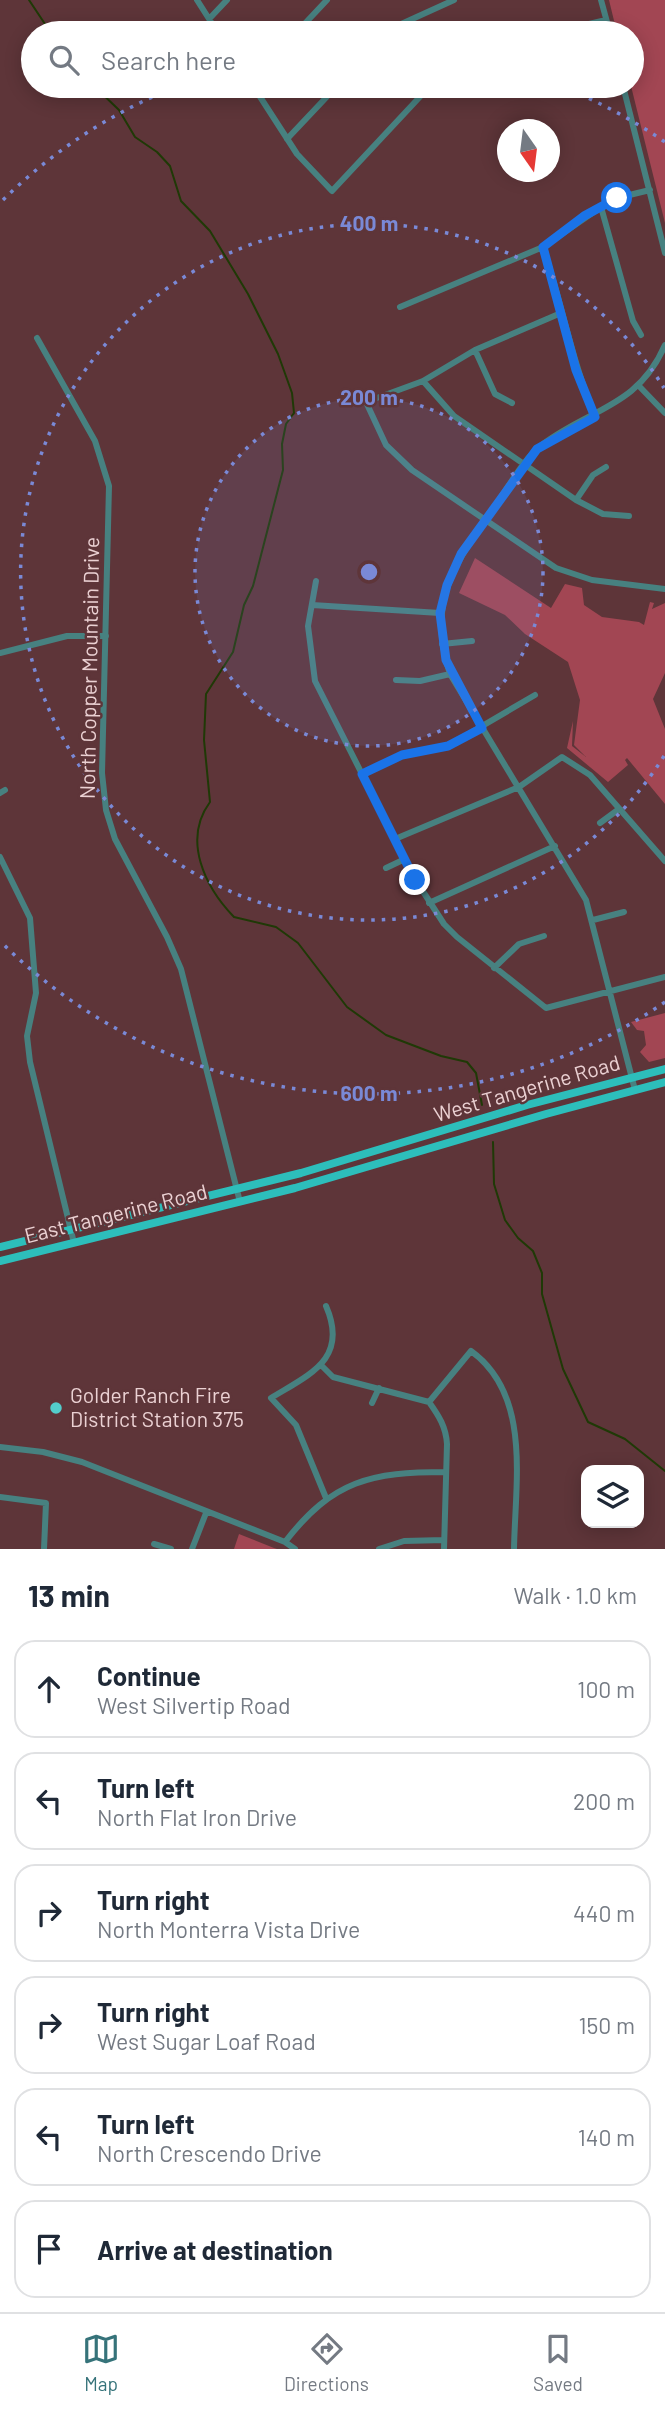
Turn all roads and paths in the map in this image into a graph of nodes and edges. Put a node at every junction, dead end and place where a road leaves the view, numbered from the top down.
1 (197, 0) edge
2 (227, 0) edge
3 (327, 0) edge
4 (454, 0) edge
5 (601, 0) edge
6 (210, 18) junction
7 (606, 20) joint
8 (212, 21) edge
9 (307, 21) edge
10 (408, 21) edge
11 (602, 21) edge
12 (261, 98) edge
13 (326, 98) edge
14 (419, 98) edge
15 (626, 98) edge
16 (287, 139) junction
17 (650, 190) junction
18 (601, 207) junction
19 (543, 247) junction
20 (665, 253) edge
21 (400, 307) dead end
22 (561, 313) junction
23 (641, 335) dead end
24 (37, 338) dead end
25 (665, 345) edge
26 (475, 350) junction
27 (423, 381) junction
28 (639, 386) junction
29 (512, 403) dead end
30 (665, 413) edge
31 (595, 417) junction
32 (524, 465) junction
33 (606, 467) dead end
34 (576, 500) junction
35 (629, 516) dead end
36 (486, 519) junction
37 (316, 581) dead end
38 (665, 589) edge
39 (312, 605) junction
40 (440, 613) junction
41 (106, 636) junction
42 (472, 641) dead end
43 (442, 645) junction
44 (0, 653) edge
45 (450, 674) junction
46 (396, 680) dead end
47 (535, 695) dead end
48 (482, 728) junction
49 (362, 774) junction
50 (519, 787) junction
51 (619, 809) junction
52 (600, 822) dead end
53 (396, 839) junction
54 (555, 846) junction
55 (0, 857) edge
56 (405, 859) junction
57 (665, 861) edge
58 (386, 867) dead end
59 (429, 903) junction
60 (624, 912) dead end
61 (593, 920) junction
62 (544, 936) dead end
63 (494, 968) junction
64 (665, 976) edge
65 (611, 992) junction
66 (665, 1069) edge
67 (632, 1077) junction
68 (665, 1082) edge
69 (635, 1090) junction
70 (237, 1189) junction
71 (240, 1202) junction
72 (71, 1230) junction
73 (74, 1243) junction
74 (0, 1247) edge
75 (0, 1261) edge
76 (326, 1306) dead end
77 (322, 1367) junction
78 (379, 1388) junction
79 (429, 1402) junction
80 (372, 1403) dead end
81 (0, 1447) edge
82 (446, 1472) junction
83 (0, 1497) edge
84 (326, 1497) junction
85 (206, 1513) junction
86 (444, 1541) junction
87 (285, 1542) junction
88 (154, 1544) dead end
89 (44, 1549) edge
90 (171, 1549) edge
91 (192, 1549) edge
92 (295, 1549) edge
93 (379, 1549) edge
94 (444, 1549) edge
95 (514, 1549) edge

1 - 6 street
2 - 6 street
3 - 9 street
4 - 10 street
5 - 7 street
6 - 8 street
7 - 11 street
12 - 16 street
13 - 16 street
14 - 16 street
15 - 17 street
17 - 18 street
17 - 20 street
18 - 19 street
18 - 23 street
19 - 21 street
19 - 22 street
22 - 26 street
22 - 31 street
24 - 41 street, North Copper Mountain Drive
25 - 28 street
26 - 27 street
26 - 29 street
27 - 32 street
27 - 36 street
28 - 30 street
28 - 31 street
31 - 32 street
32 - 34 street
32 - 36 street
33 - 34 street
34 - 35 street
36 - 38 street
36 - 40 street
37 - 39 street
39 - 40 street
39 - 49 street
40 - 43 street
41 - 44 street
41 - 70 street, North Copper Mountain Drive
42 - 43 street
43 - 45 street
45 - 46 street
45 - 48 street
47 - 48 street
48 - 49 street
48 - 50 street
49 - 53 street
50 - 51 street
50 - 53 street
50 - 54 street
51 - 52 street
51 - 57 street
53 - 56 street
54 - 59 street
54 - 61 street
55 - 72 street
56 - 58 street
56 - 59 street
59 - 63 street
60 - 61 street
61 - 65 street
62 - 63 street
63 - 65 street
64 - 65 street
65 - 67 street
66 - 67 main road, West Tangerine Road
67 - 69 street
67 - 70 main road, West Tangerine Road
68 - 69 main road, West Tangerine Road
69 - 71 main road, West Tangerine Road
70 - 71 street, North Copper Mountain Drive
70 - 72 main road, East Tangerine Road
71 - 73 main road, East Tangerine Road
72 - 73 street
72 - 74 main road, East Tangerine Road
73 - 75 main road, East Tangerine Road
76 - 77 street
77 - 78 street
77 - 84 street
78 - 79 street
78 - 80 street
79 - 82 street
79 - 95 street
81 - 85 street
82 - 84 street
82 - 86 street
83 - 89 street
84 - 87 street
85 - 87 street
85 - 91 street
86 - 93 street
86 - 94 street
87 - 92 street
88 - 90 street

